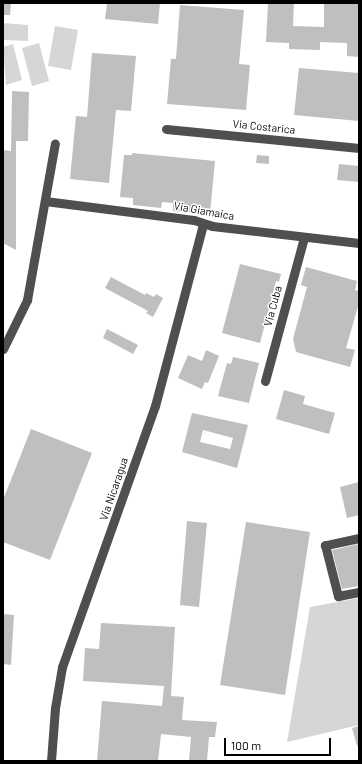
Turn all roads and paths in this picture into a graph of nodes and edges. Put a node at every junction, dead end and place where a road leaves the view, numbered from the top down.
1 (166, 129) dead end
2 (55, 143) dead end
3 (359, 148) edge
4 (45, 201) junction
5 (203, 224) junction
6 (304, 237) junction
7 (359, 243) edge
8 (3, 350) edge
9 (265, 381) dead end
10 (359, 538) edge
11 (359, 592) edge
12 (51, 761) edge

1 - 3 street, Via Costarica
2 - 4 street
4 - 5 street, Via Giamaica
4 - 8 street
5 - 6 street, Via Giamaica
5 - 12 street, Via Nicaragua
6 - 7 street, Via Giamaica
6 - 9 street, Via Cuba
10 - 11 street

